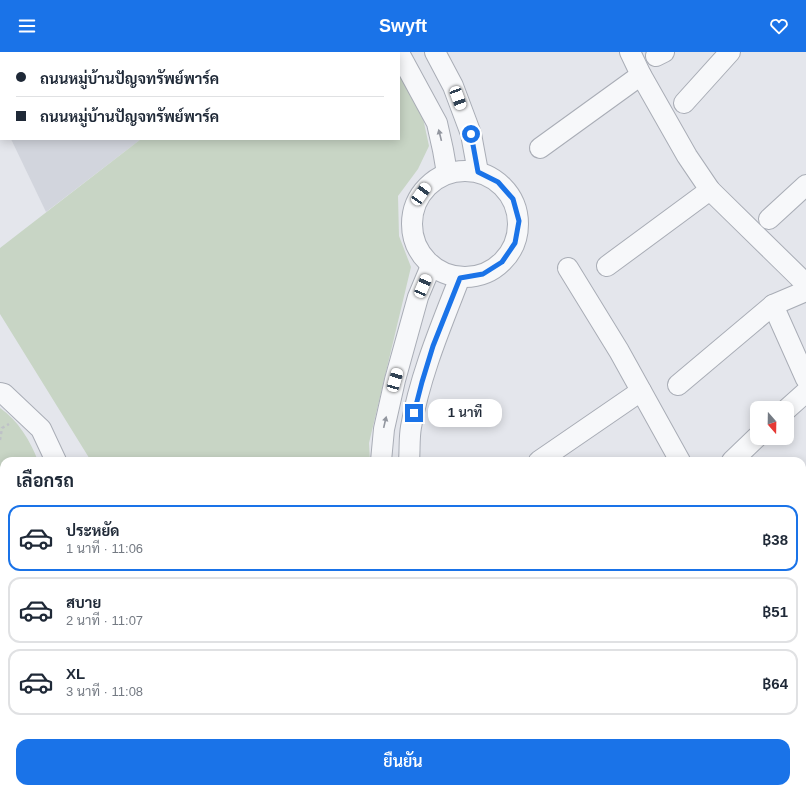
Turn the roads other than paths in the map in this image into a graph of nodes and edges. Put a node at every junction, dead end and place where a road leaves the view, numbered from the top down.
1 (434, 52) edge
2 (630, 52) edge
3 (730, 52) edge
4 (400, 55) edge
5 (641, 75) junction
6 (684, 103) dead end
7 (540, 148) dead end
8 (478, 172) junction
9 (447, 173) junction
10 (806, 185) edge
11 (710, 190) junction
12 (770, 219) dead end
13 (431, 266) junction
14 (607, 266) dead end
15 (568, 268) dead end
16 (460, 278) junction
17 (806, 284) edge
18 (806, 291) edge
19 (773, 305) junction
20 (806, 379) edge
21 (678, 385) dead end
22 (641, 391) junction
23 (806, 392) edge
24 (0, 393) edge
25 (794, 403) edge
26 (750, 444) edge
27 (54, 457) edge
28 (381, 457) edge
29 (409, 457) edge
30 (545, 457) edge
31 (678, 457) edge
32 (736, 457) edge

1 - 8 street
2 - 5 street
3 - 6 street
9 -> 4 street
5 - 7 street
5 - 11 street
8 - 9 street
8 - 16 street
9 - 13 street
10 - 12 street
11 - 14 street
11 - 17 street
13 - 16 street
28 -> 13 street
15 - 22 street
16 - 29 street
18 - 19 street
19 - 20 street
19 - 21 street
22 - 30 street
22 - 31 street
23 - 25 street
24 - 27 street
26 - 32 street

